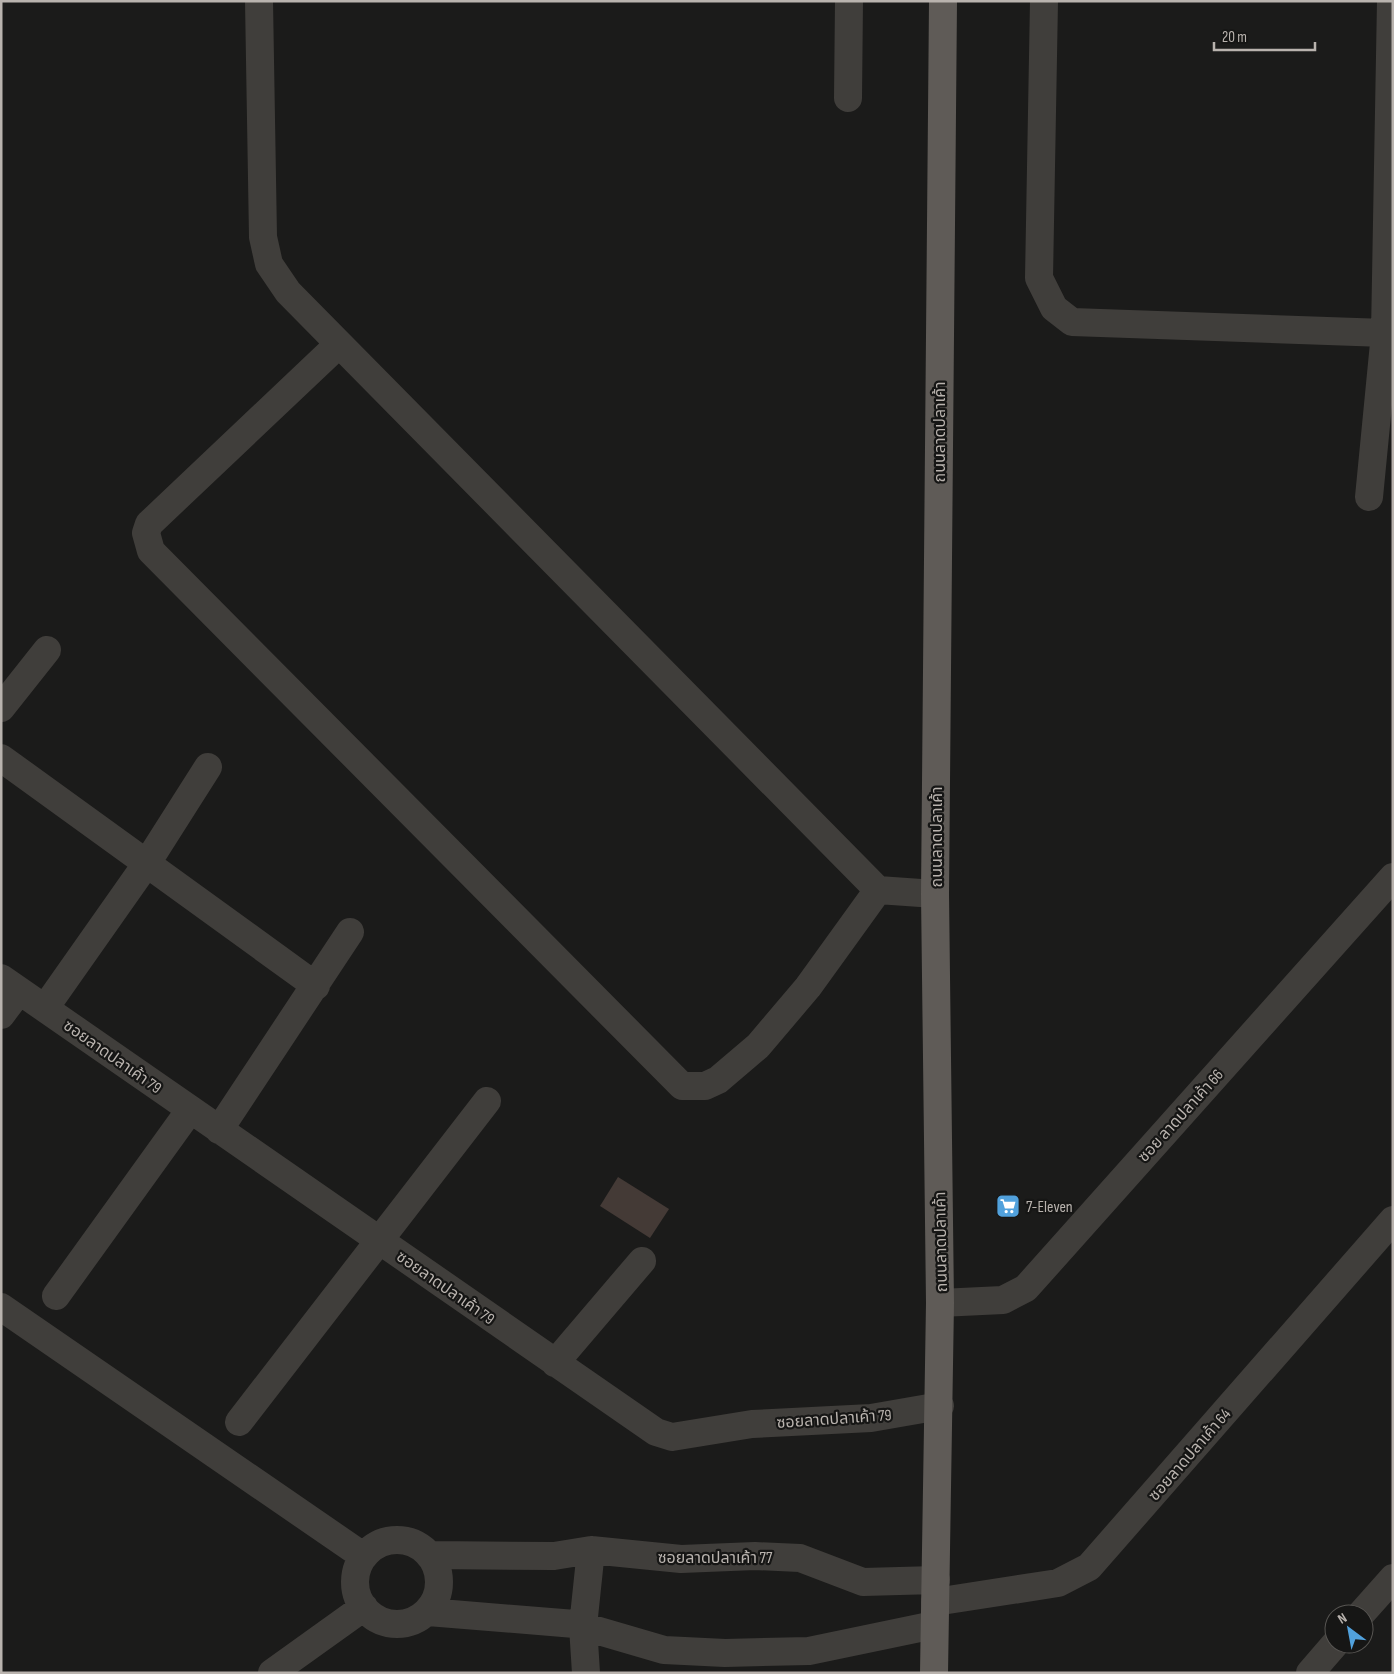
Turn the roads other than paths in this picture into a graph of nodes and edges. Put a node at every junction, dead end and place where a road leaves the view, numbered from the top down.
1 (259, 1) edge
2 (849, 1) edge
3 (943, 1) edge
4 (1044, 1) edge
5 (1390, 1) edge
6 (848, 98) dead end
7 (1385, 333) junction
8 (338, 344) junction
9 (1369, 497) dead end
10 (47, 650) dead end
11 (1, 708) edge
12 (1, 758) edge
13 (208, 767) dead end
14 (147, 863) junction
15 (1393, 877) edge
16 (878, 890) junction
17 (935, 894) junction
18 (350, 932) dead end
19 (10, 985) edge
20 (316, 986) junction
21 (45, 1008) junction
22 (1, 1015) edge
23 (486, 1101) dead end
24 (190, 1110) junction
25 (219, 1130) junction
26 (1393, 1220) edge
27 (379, 1240) junction
28 (642, 1261) dead end
29 (56, 1296) dead end
30 (940, 1303) junction
31 (1, 1307) edge
32 (556, 1363) junction
33 (940, 1406) junction
34 (238, 1422) dead end
35 (591, 1550) junction
36 (430, 1555) junction
37 (363, 1556) junction
38 (1393, 1578) edge
39 (935, 1602) junction
40 (1370, 1604) edge
41 (364, 1608) junction
42 (428, 1612) junction
43 (583, 1626) junction
44 (1326, 1654) edge
45 (272, 1673) edge
46 (586, 1673) edge
47 (934, 1673) edge
48 (1310, 1673) edge

1 - 8 street
2 - 6 street
3 - 17 main road, ถนนลาดปลาเค้า
4 - 7 street
5 - 7 street
7 - 9 street
8 - 16 street
8 - 16 street
10 - 11 street
12 - 14 street
13 - 14 street
14 - 20 street
14 - 21 street
15 - 30 street, ซอย ลาดปลาเค้า 66
16 - 17 street
17 - 30 main road, ถนนลาดปลาเค้า
18 - 20 street
19 - 21 street, ซอยลาดปลาเค้า 79
19 - 22 street
20 - 25 street
21 - 24 street, ซอยลาดปลาเค้า 79
23 - 27 street
24 - 25 street, ซอยลาดปลาเค้า 79
24 - 29 street
25 - 27 street, ซอยลาดปลาเค้า 79
26 - 39 street, ซอยลาดปลาเค้า 64
27 - 32 street, ซอยลาดปลาเค้า 79
27 - 34 street
28 - 32 street
30 - 33 main road, ถนนลาดปลาเค้า
31 - 37 street
32 - 33 street, ซอยลาดปลาเค้า 79
33 - 39 main road, ถนนลาดปลาเค้า
35 - 36 street, ซอยลาดปลาเค้า 77
35 - 39 street, ซอยลาดปลาเค้า 77
35 - 43 street
36 - 37 street
36 - 42 street
37 - 41 street
38 - 40 street
39 - 43 street
39 - 47 main road, ถนนลาดปลาเค้า
41 - 42 street
41 - 45 street
42 - 43 street
43 - 46 street
44 - 48 street

